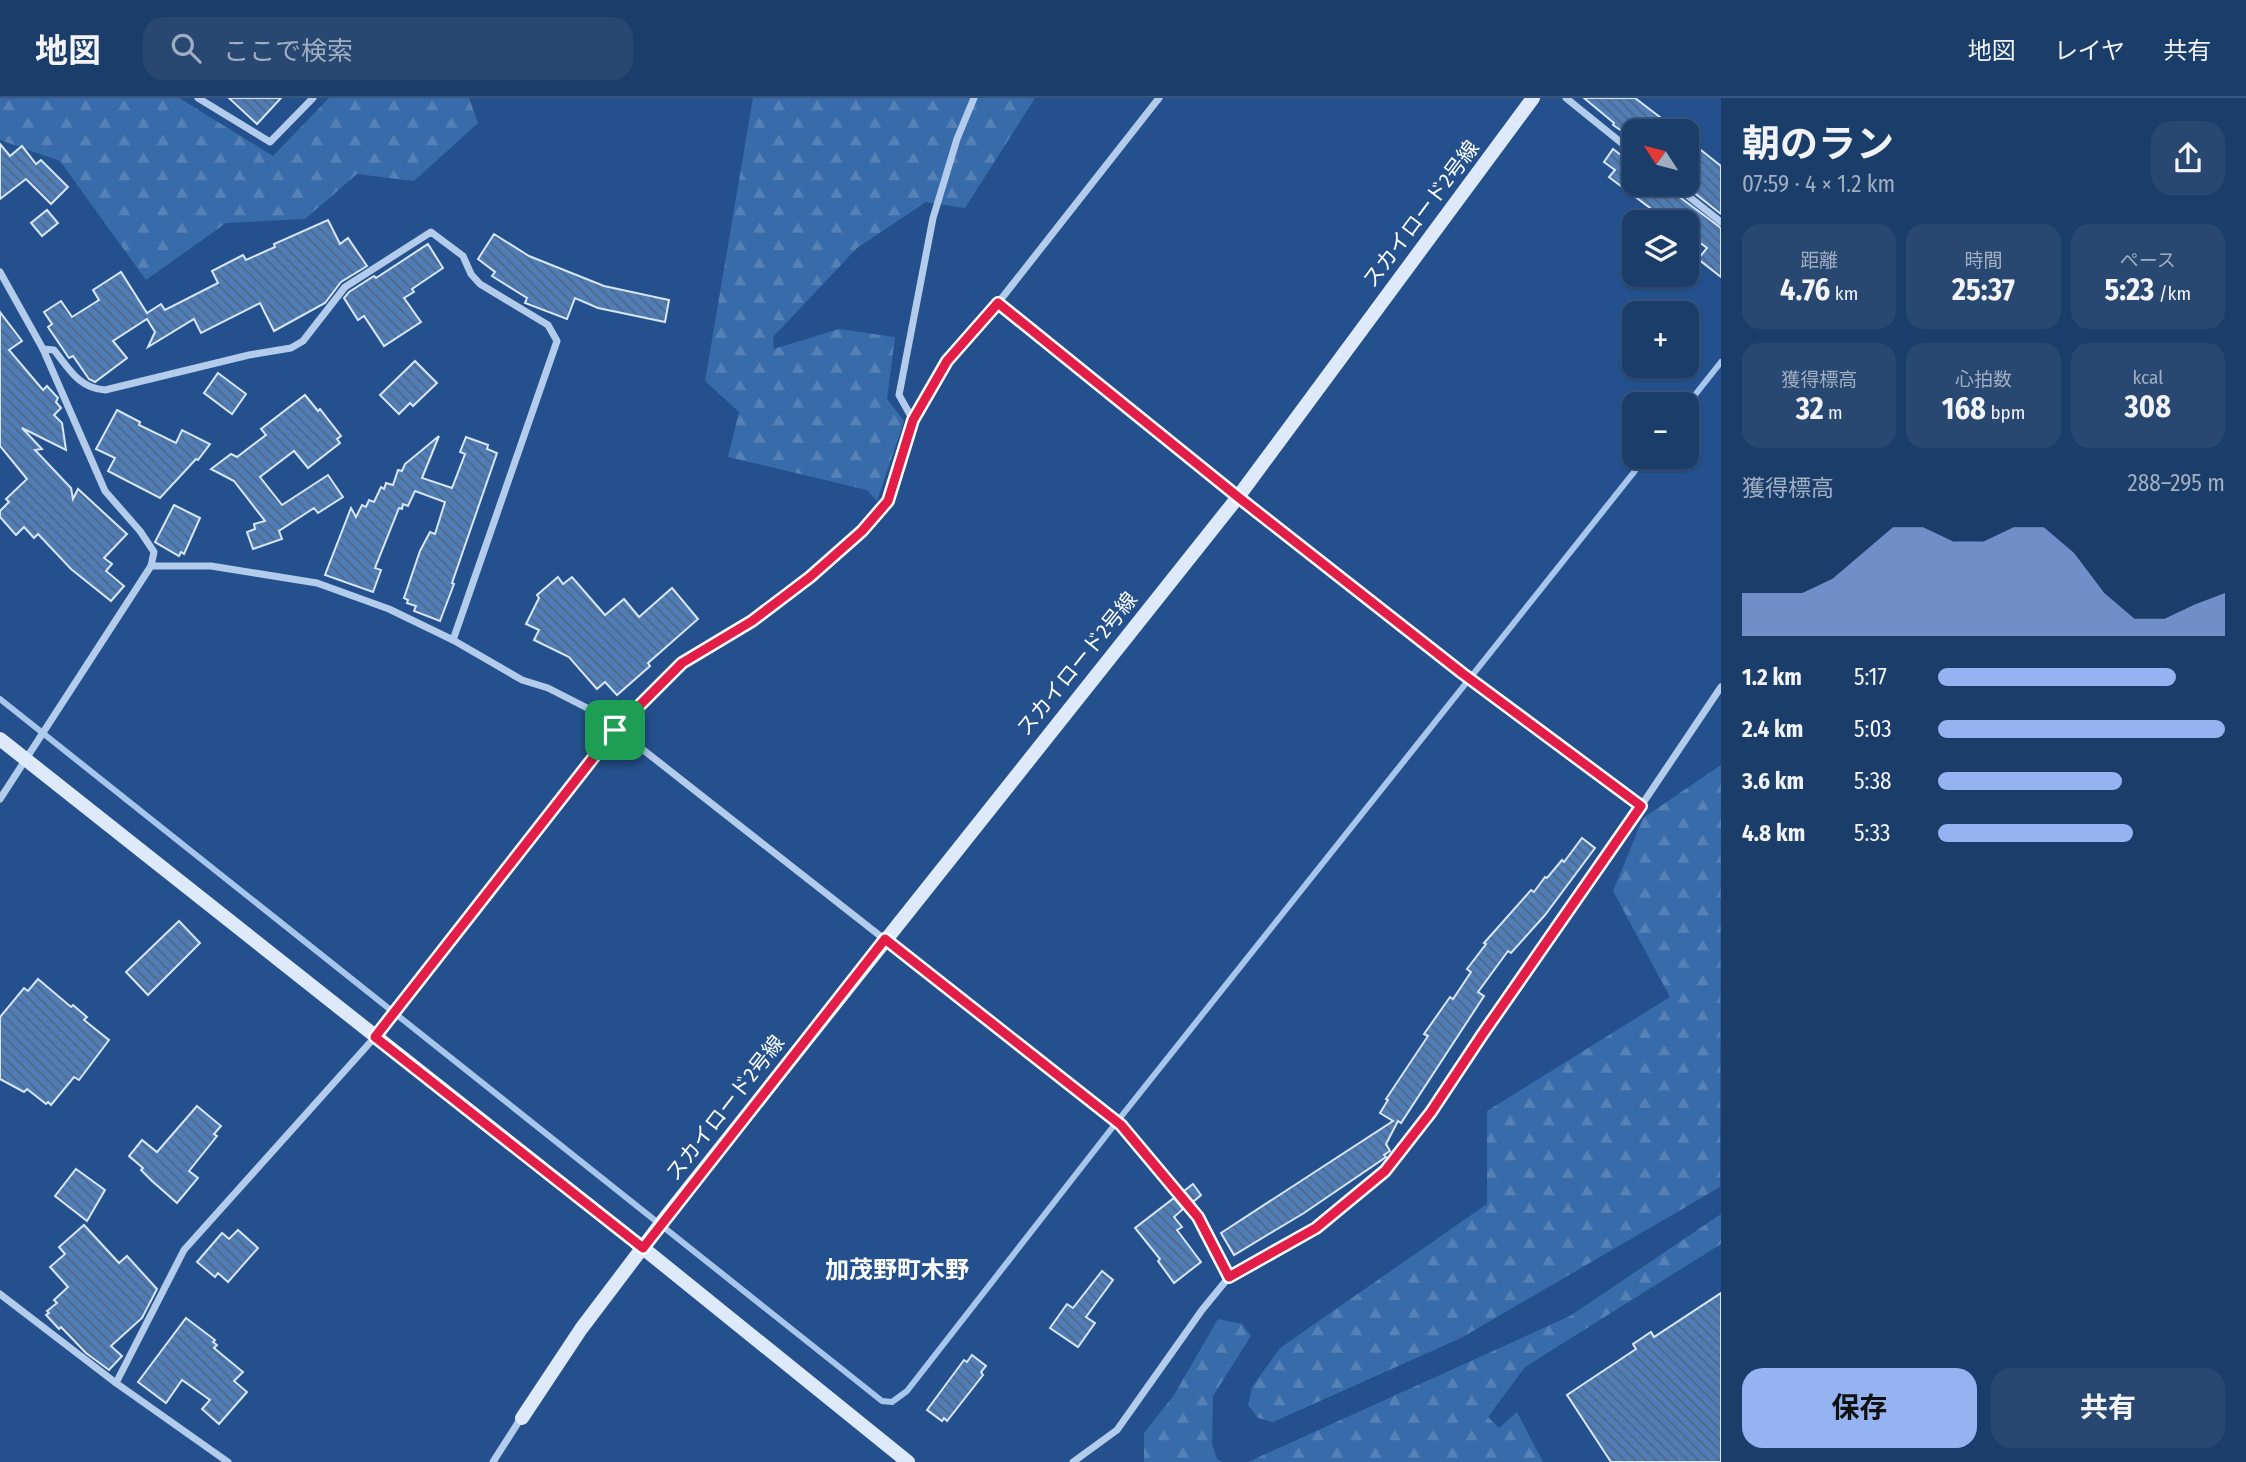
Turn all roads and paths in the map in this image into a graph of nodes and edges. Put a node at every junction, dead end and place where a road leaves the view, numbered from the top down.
1 (198, 98) edge
2 (313, 98) edge
3 (974, 98) edge
4 (1159, 98) edge
5 (1533, 98) edge
6 (1566, 98) edge
7 (1622, 143) edge
8 (1688, 196) edge
9 (1721, 222) edge
10 (0, 272) edge
11 (998, 303) junction
12 (43, 349) junction
13 (913, 420) junction
14 (1238, 497) junction
15 (151, 566) junction
16 (453, 640) junction
17 (1721, 687) edge
18 (615, 730) junction
19 (0, 739) edge
20 (27, 760) junction
21 (0, 799) edge
22 (1641, 806) junction
23 (885, 939) junction
24 (375, 1037) junction
25 (643, 1248) junction
26 (1229, 1277) junction
27 (0, 1294) edge
28 (116, 1383) junction
29 (522, 1418) joint
30 (229, 1462) edge
31 (494, 1462) edge
32 (908, 1462) edge
33 (1073, 1462) edge

1 - 2 street
3 - 13 street
4 - 11 street
5 - 14 street, スカイロード2号線
6 - 7 street
8 - 9 street
10 - 12 street
11 - 13 street
11 - 14 street
12 - 15 street
12 - 16 street
13 - 18 street
14 - 22 street
14 - 23 street, スカイロード2号線
15 - 16 street
15 - 20 street
16 - 18 street
17 - 22 street
18 - 23 street
18 - 24 street
19 - 20 street
20 - 21 street
20 - 24 street
22 - 26 street
23 - 25 street, スカイロード2号線
23 - 26 street
24 - 25 street
24 - 28 street
25 - 29 street, スカイロード2号線
25 - 32 street
26 - 33 street
27 - 28 street
28 - 30 street
29 - 31 street

